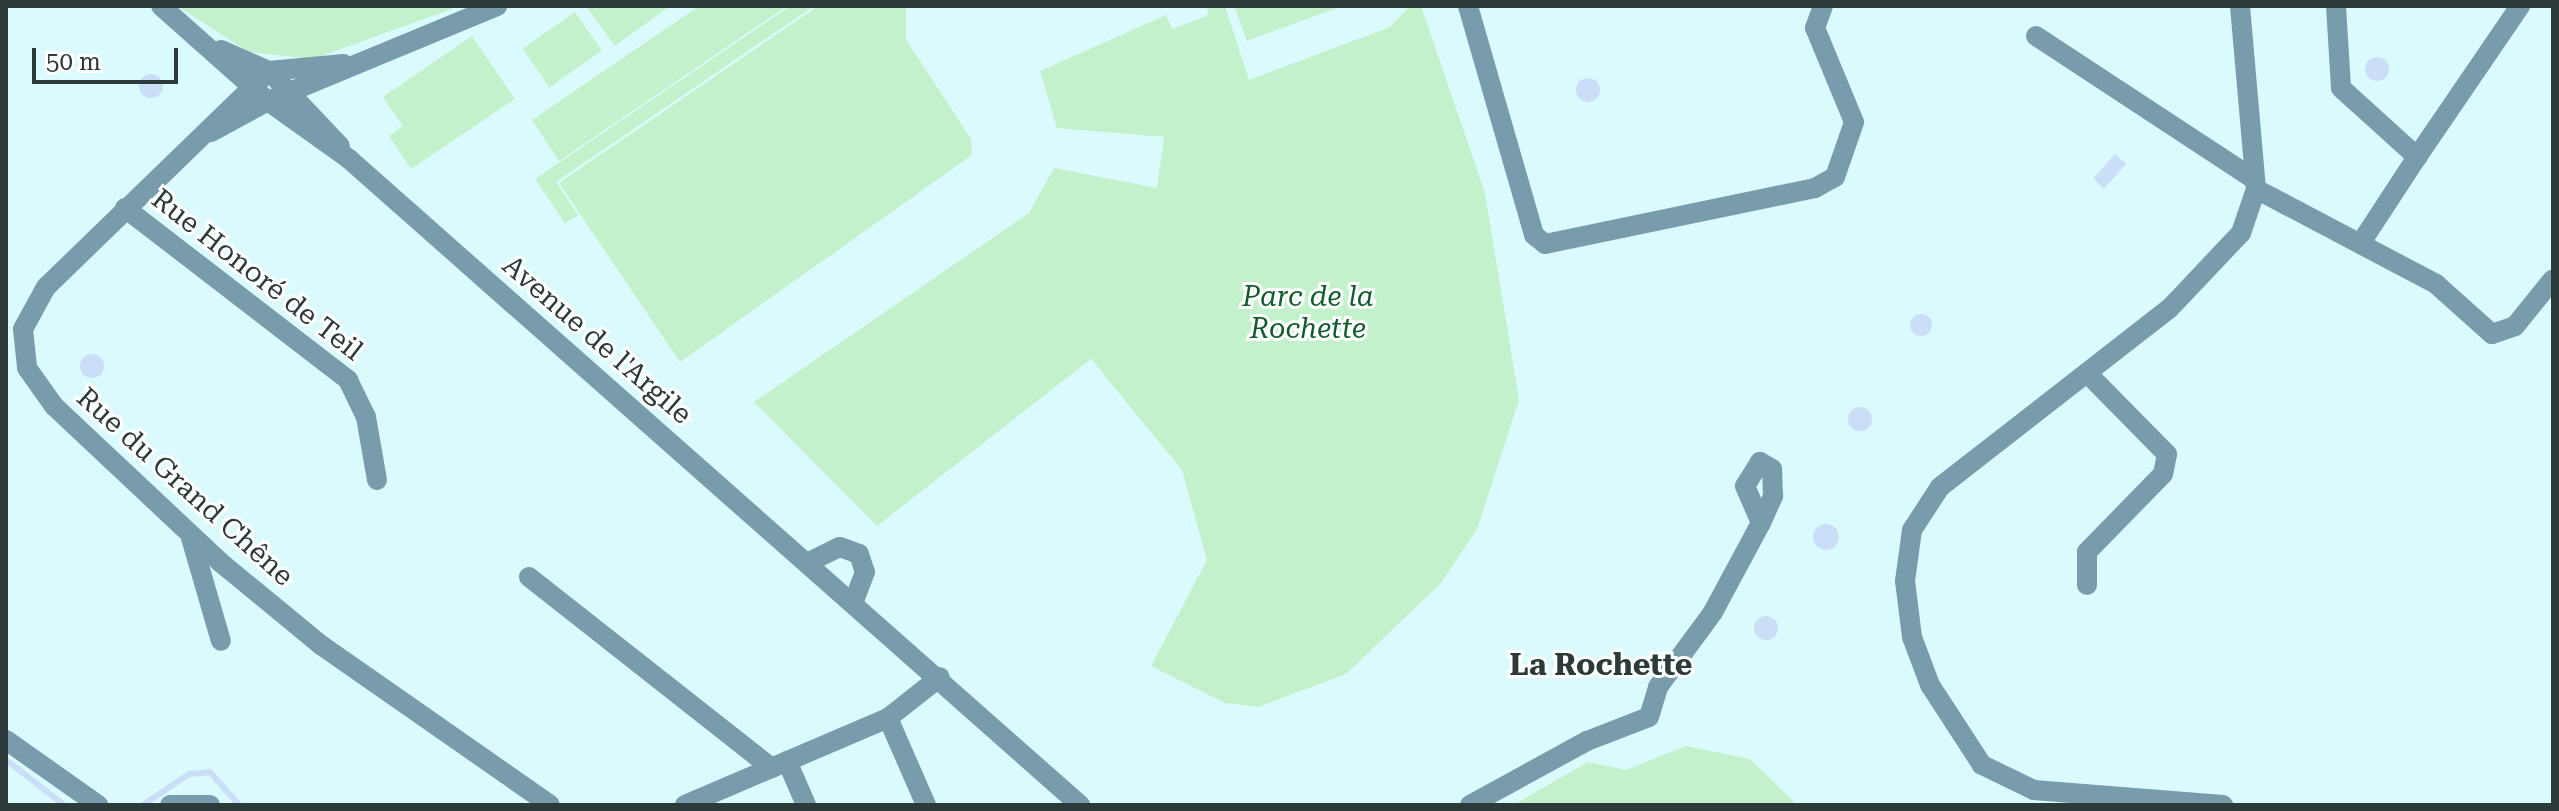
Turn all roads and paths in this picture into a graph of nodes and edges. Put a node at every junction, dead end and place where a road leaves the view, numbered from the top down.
1 (161, 6) edge
2 (497, 6) edge
3 (1468, 6) edge
4 (1823, 6) edge
5 (2240, 6) edge
6 (2336, 6) edge
7 (2520, 6) edge
8 (2036, 36) dead end
9 (364, 60) junction
10 (322, 83) junction
11 (263, 86) junction
12 (289, 92) junction
13 (317, 116) junction
14 (2417, 157) junction
15 (349, 159) junction
16 (2256, 184) junction
17 (125, 208) junction
18 (2362, 241) junction
19 (2553, 279) edge
20 (2087, 373) junction
21 (377, 480) dead end
22 (1761, 523) dead end
23 (190, 535) junction
24 (809, 562) junction
25 (529, 577) dead end
26 (2087, 585) dead end
27 (854, 601) junction
28 (221, 641) dead end
29 (940, 677) junction
30 (888, 718) junction
31 (6, 740) edge
32 (780, 764) junction
33 (98, 805) edge
34 (170, 805) edge
35 (210, 805) edge
36 (550, 805) edge
37 (685, 805) edge
38 (806, 805) edge
39 (926, 805) edge
40 (1080, 805) edge
41 (1470, 805) edge
42 (2223, 805) edge

1 - 11 street, Avenue de l'Argile
2 - 9 street
3 - 4 street
5 - 16 street
6 - 14 street
7 - 14 street
8 - 16 street
9 - 10 street
9 - 11 street
10 - 12 street
10 - 13 street
11 - 12 street
11 - 15 street, Avenue de l'Argile
11 - 17 street, Rue du Grand Chêne
12 - 13 street, Avenue de l'Argile
13 - 15 street, Avenue de l'Argile
14 - 18 street
15 - 24 street, Avenue de l'Argile
16 - 18 street
16 - 20 street
17 - 21 street, Rue Honoré de Teil
17 - 23 street, Rue du Grand Chêne
18 - 19 street
20 - 26 street
20 - 42 street
22 - 41 street
23 - 28 street
23 - 36 street, Rue du Grand Chêne
24 - 27 street, Avenue de l'Argile
24 - 27 street
25 - 32 street
27 - 29 street, Avenue de l'Argile
29 - 30 street
29 - 40 street, Avenue de l'Argile
30 - 32 street
30 - 39 street
31 - 33 street
32 - 37 street
32 - 38 street
34 - 35 street

